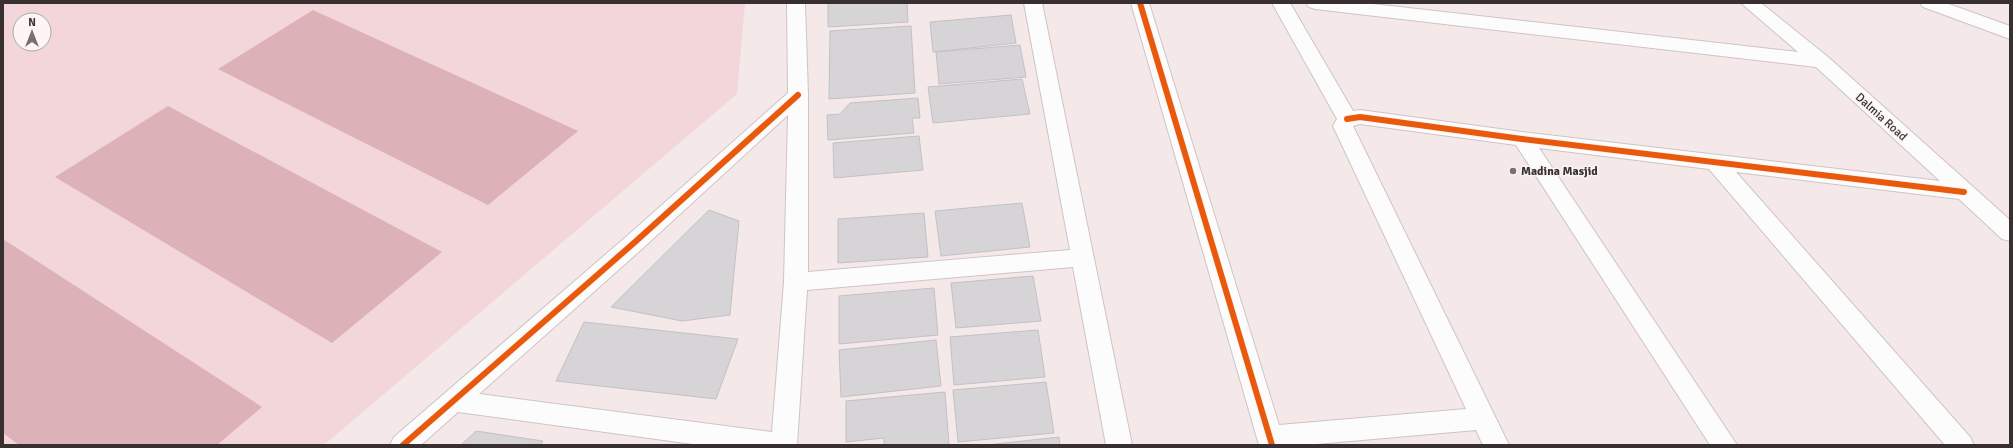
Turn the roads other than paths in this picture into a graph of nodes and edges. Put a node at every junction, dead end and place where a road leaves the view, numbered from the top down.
1 (796, 3) edge
2 (1033, 3) edge
3 (1140, 3) edge
4 (1282, 3) edge
5 (1315, 3) edge
6 (1750, 3) edge
7 (1929, 3) edge
8 (2010, 33) edge
9 (1821, 61) junction
10 (798, 95) junction
11 (1347, 119) junction
12 (1522, 139) junction
13 (1715, 162) junction
14 (1964, 192) junction
15 (2010, 233) edge
16 (1082, 258) junction
17 (796, 282) junction
18 (453, 401) junction
19 (1483, 418) junction
20 (1270, 441) edge
21 (403, 445) edge
22 (784, 445) edge
23 (1118, 445) edge
24 (1496, 445) edge
25 (1724, 445) edge
26 (1961, 445) edge

1 - 10 street
2 - 16 street
3 - 20 street
4 - 11 street
5 - 9 street
6 - 9 street, Dalmia Road
7 - 8 street
9 - 14 street, Dalmia Road
10 - 17 street
10 - 18 street
11 - 12 street
11 - 19 street
12 - 13 street
12 - 25 street
13 - 14 street
13 - 26 street
14 - 15 street, Dalmia Road
16 - 17 street
16 - 23 street
17 - 22 street
18 - 21 street
18 - 22 street
19 - 20 street
19 - 24 street

